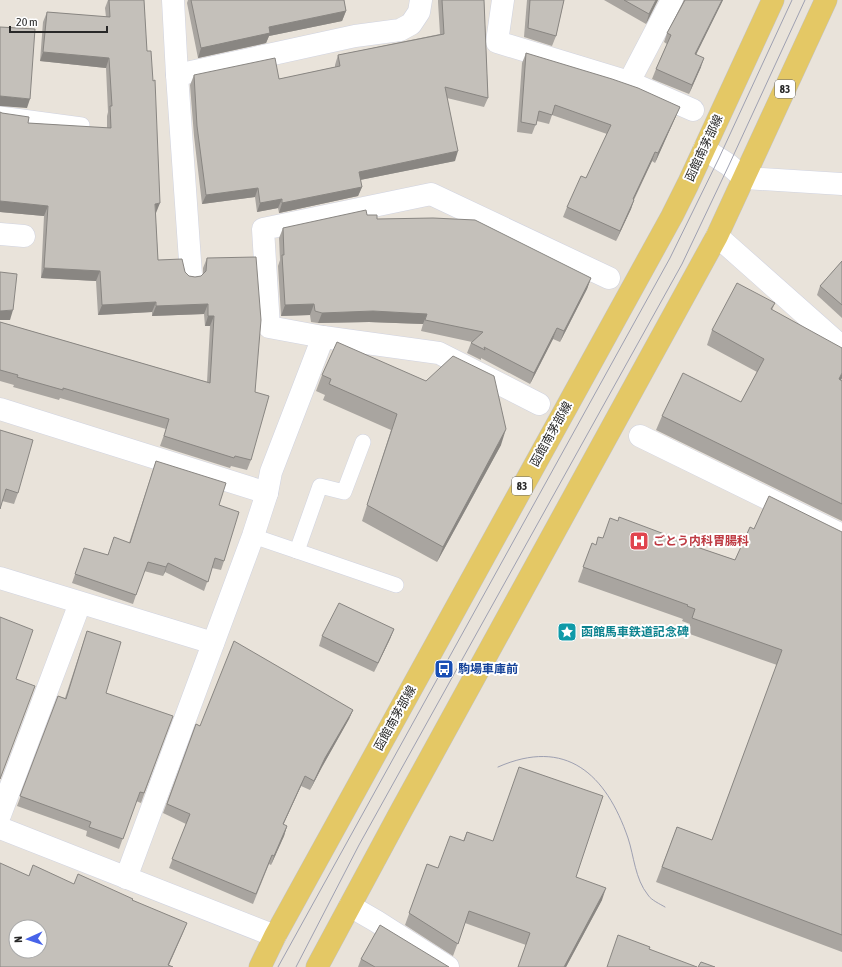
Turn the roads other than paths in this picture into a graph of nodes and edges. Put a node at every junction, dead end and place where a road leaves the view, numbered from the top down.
1 (173, 0) edge
2 (421, 0) edge
3 (503, 0) edge
4 (672, 0) edge
5 (773, 0) edge
6 (826, 0) edge
7 (177, 75) junction
8 (629, 82) junction
9 (693, 110) dead end
10 (0, 114) edge
11 (82, 125) edge
12 (704, 150) junction
13 (744, 178) junction
14 (842, 184) edge
15 (0, 234) edge
16 (24, 236) dead end
17 (717, 236) junction
18 (191, 275) edge
19 (608, 278) dead end
20 (323, 337) junction
21 (842, 347) edge
22 (539, 404) dead end
23 (0, 409) edge
24 (640, 436) dead end
25 (363, 442) dead end
26 (267, 493) junction
27 (253, 536) junction
28 (842, 536) edge
29 (297, 551) junction
30 (0, 578) edge
31 (396, 585) dead end
32 (80, 603) junction
33 (213, 643) junction
34 (0, 814) edge
35 (0, 828) edge
36 (126, 878) junction
37 (350, 906) junction
38 (275, 936) junction
39 (260, 967) edge
40 (317, 967) edge
41 (448, 967) edge

1 - 7 street
2 - 7 street
3 - 8 street
4 - 8 street
5 - 12 main road, 函館南茅部線 / 83
6 - 13 main road, 83
7 - 18 street
8 - 9 street
10 - 11 lane
12 - 13 street
12 - 38 main road, 函館南茅部線 / 83
13 - 14 street
13 - 17 main road, 83
15 - 16 street
17 - 21 street
17 - 37 main road, 83
19 - 20 street
20 - 22 street
20 - 26 street
23 - 26 street
24 - 28 street
25 - 29 lane
26 - 27 street
27 - 29 lane
27 - 33 street
29 - 31 lane
30 - 32 street
32 - 33 street
32 - 34 street
33 - 36 street
35 - 36 street
36 - 38 street
37 - 40 main road, 83
37 - 41 street
38 - 39 main road, 函館南茅部線 / 83

